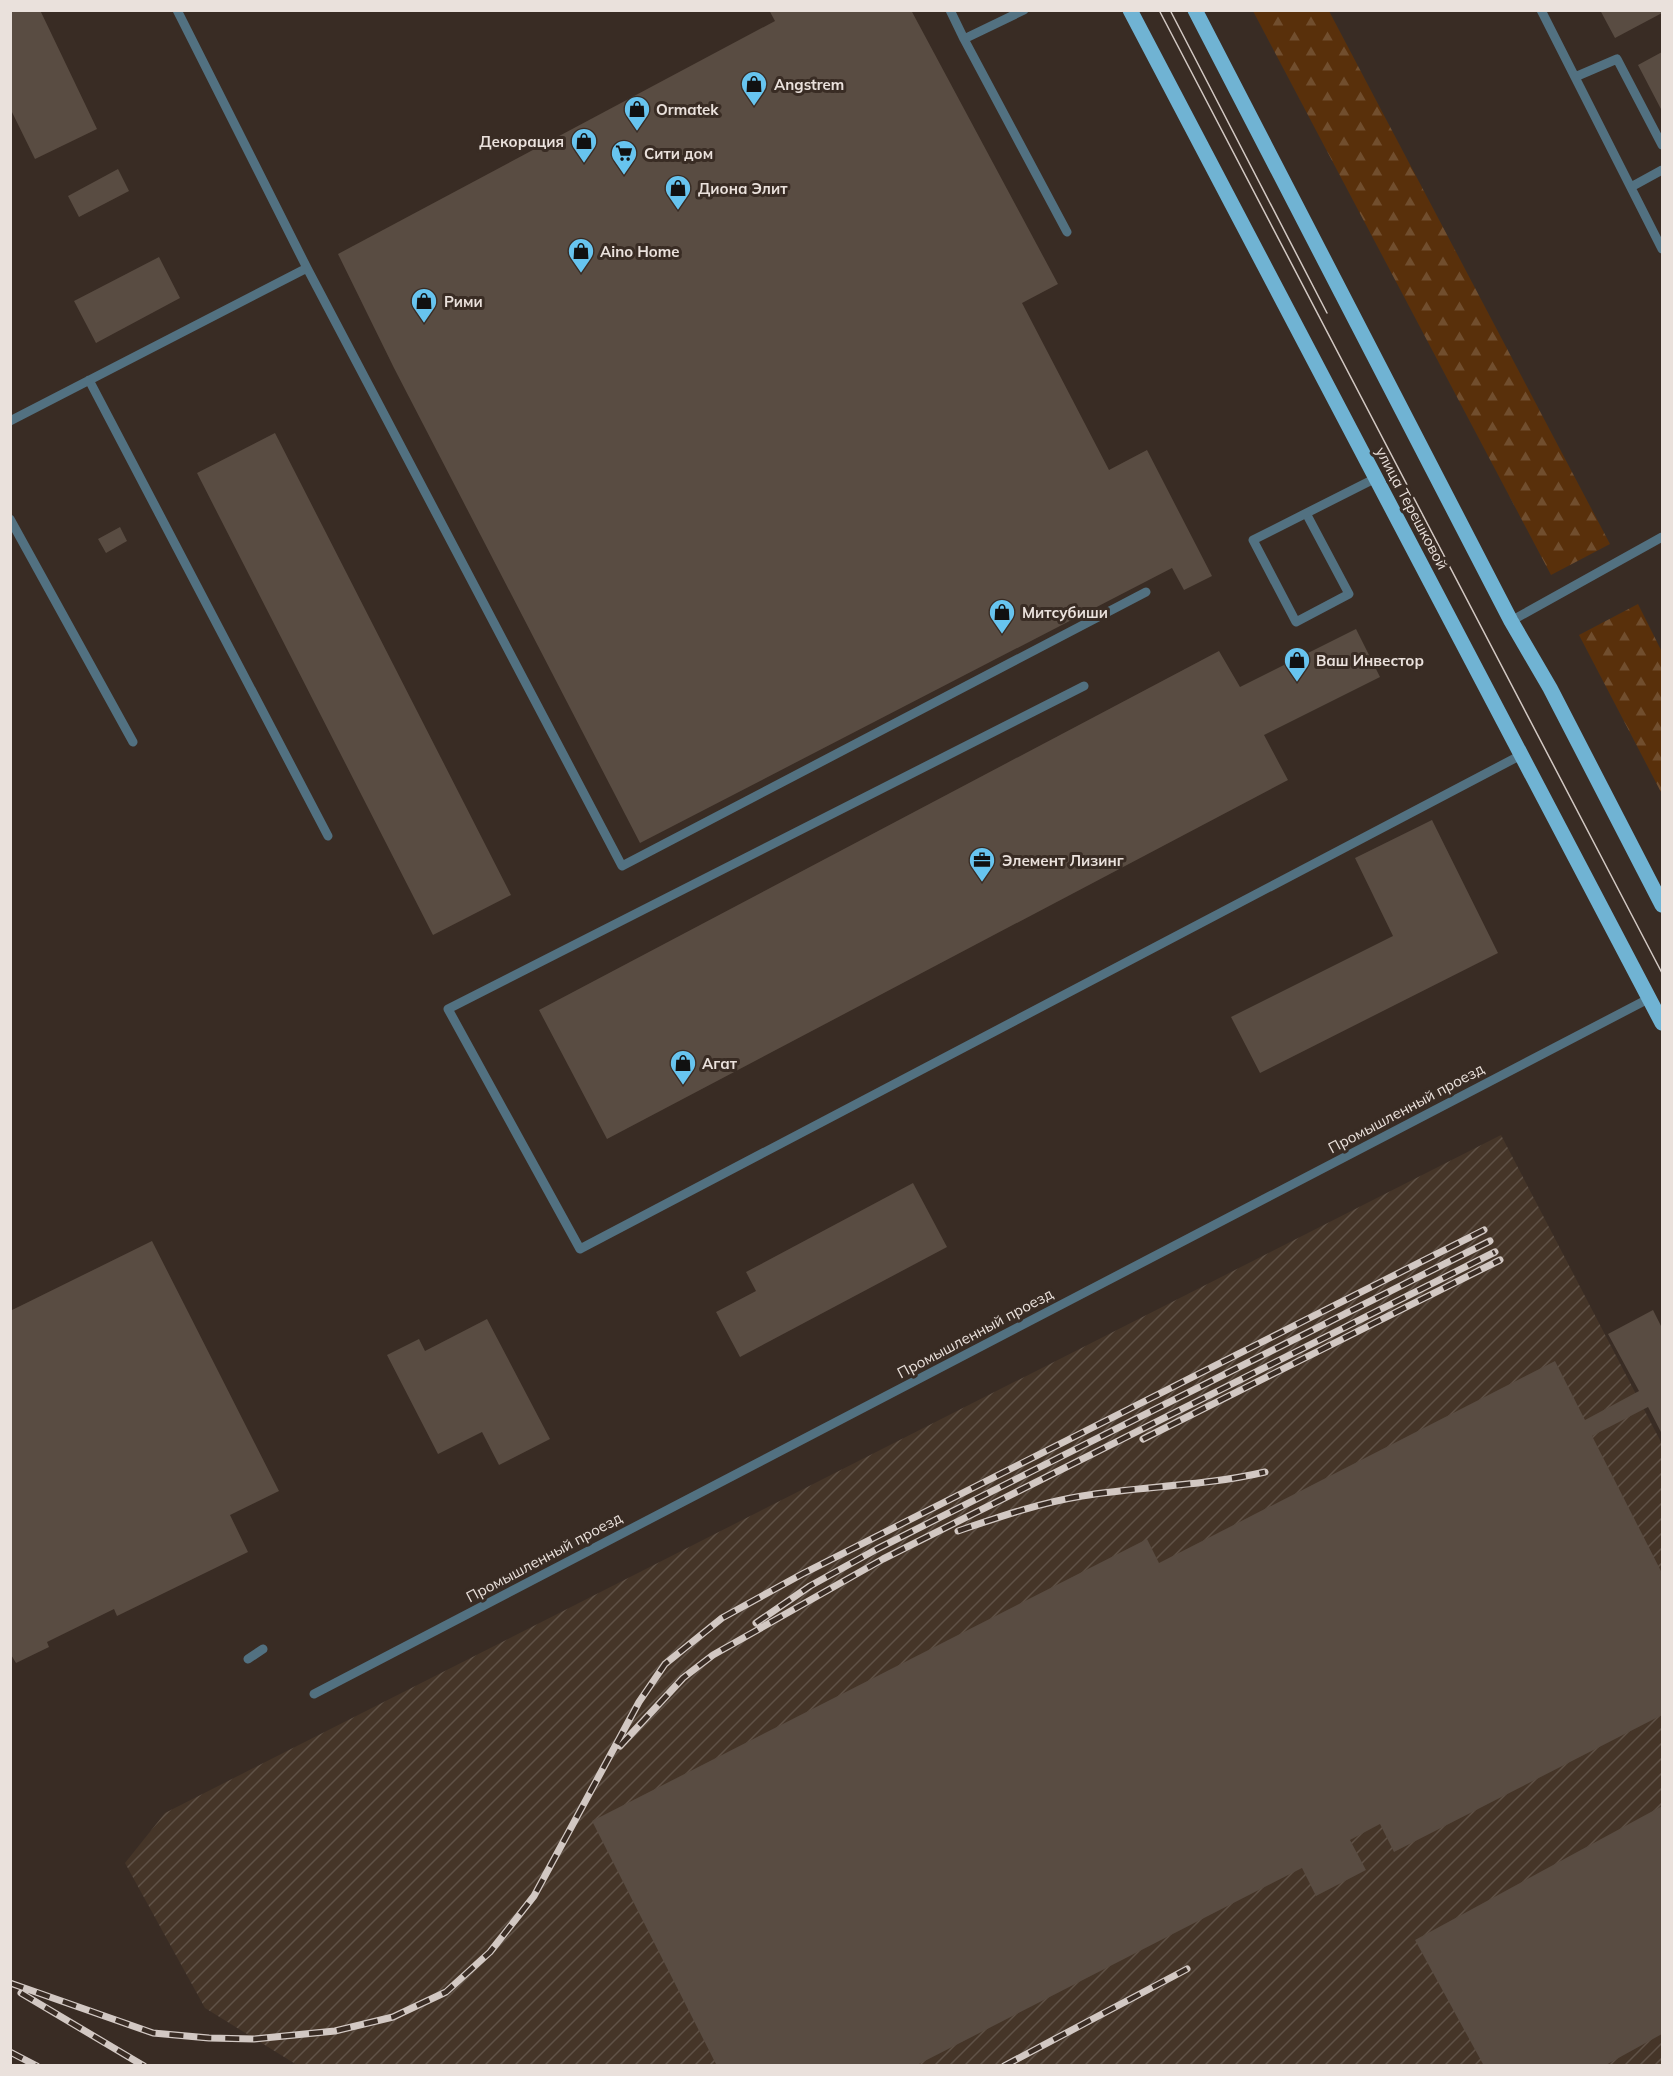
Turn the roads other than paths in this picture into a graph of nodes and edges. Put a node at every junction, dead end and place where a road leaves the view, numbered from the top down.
1 (177, 10) edge
2 (950, 10) edge
3 (1024, 10) edge
4 (1130, 10) edge
5 (1195, 10) edge
6 (1541, 10) edge
7 (964, 39) junction
8 (1575, 77) junction
9 (1662, 144) edge
10 (1662, 170) edge
11 (1631, 187) junction
12 (1067, 232) dead end
13 (1662, 249) edge
14 (307, 268) junction
15 (89, 380) junction
16 (10, 421) edge
17 (1376, 478) junction
18 (1307, 514) junction
19 (10, 519) edge
20 (1662, 537) edge
21 (1146, 592) dead end
22 (1511, 621) junction
23 (1084, 686) dead end
24 (133, 742) dead end
25 (1523, 754) junction
26 (328, 836) dead end
27 (1662, 905) edge
28 (1650, 998) junction
29 (1662, 1023) edge
30 (263, 1648) dead end
31 (248, 1659) dead end
32 (314, 1694) dead end

1 - 14 lane
2 - 7 lane
3 - 7 lane
4 - 17 main road, улица Терешковой
5 - 22 main road
6 - 8 lane
7 - 12 lane
8 - 9 lane
8 - 11 lane
10 - 11 lane
11 - 13 lane
14 - 15 lane
14 - 21 lane
15 - 16 lane
15 - 26 lane
17 - 18 lane
17 - 25 main road, улица Терешковой
18 - 18 lane
19 - 24 lane
20 - 22 lane
22 - 27 main road
23 - 25 lane
25 - 28 main road, улица Терешковой
28 - 29 main road, улица Терешковой
28 - 32 lane, Промышленный проезд
30 - 31 lane

